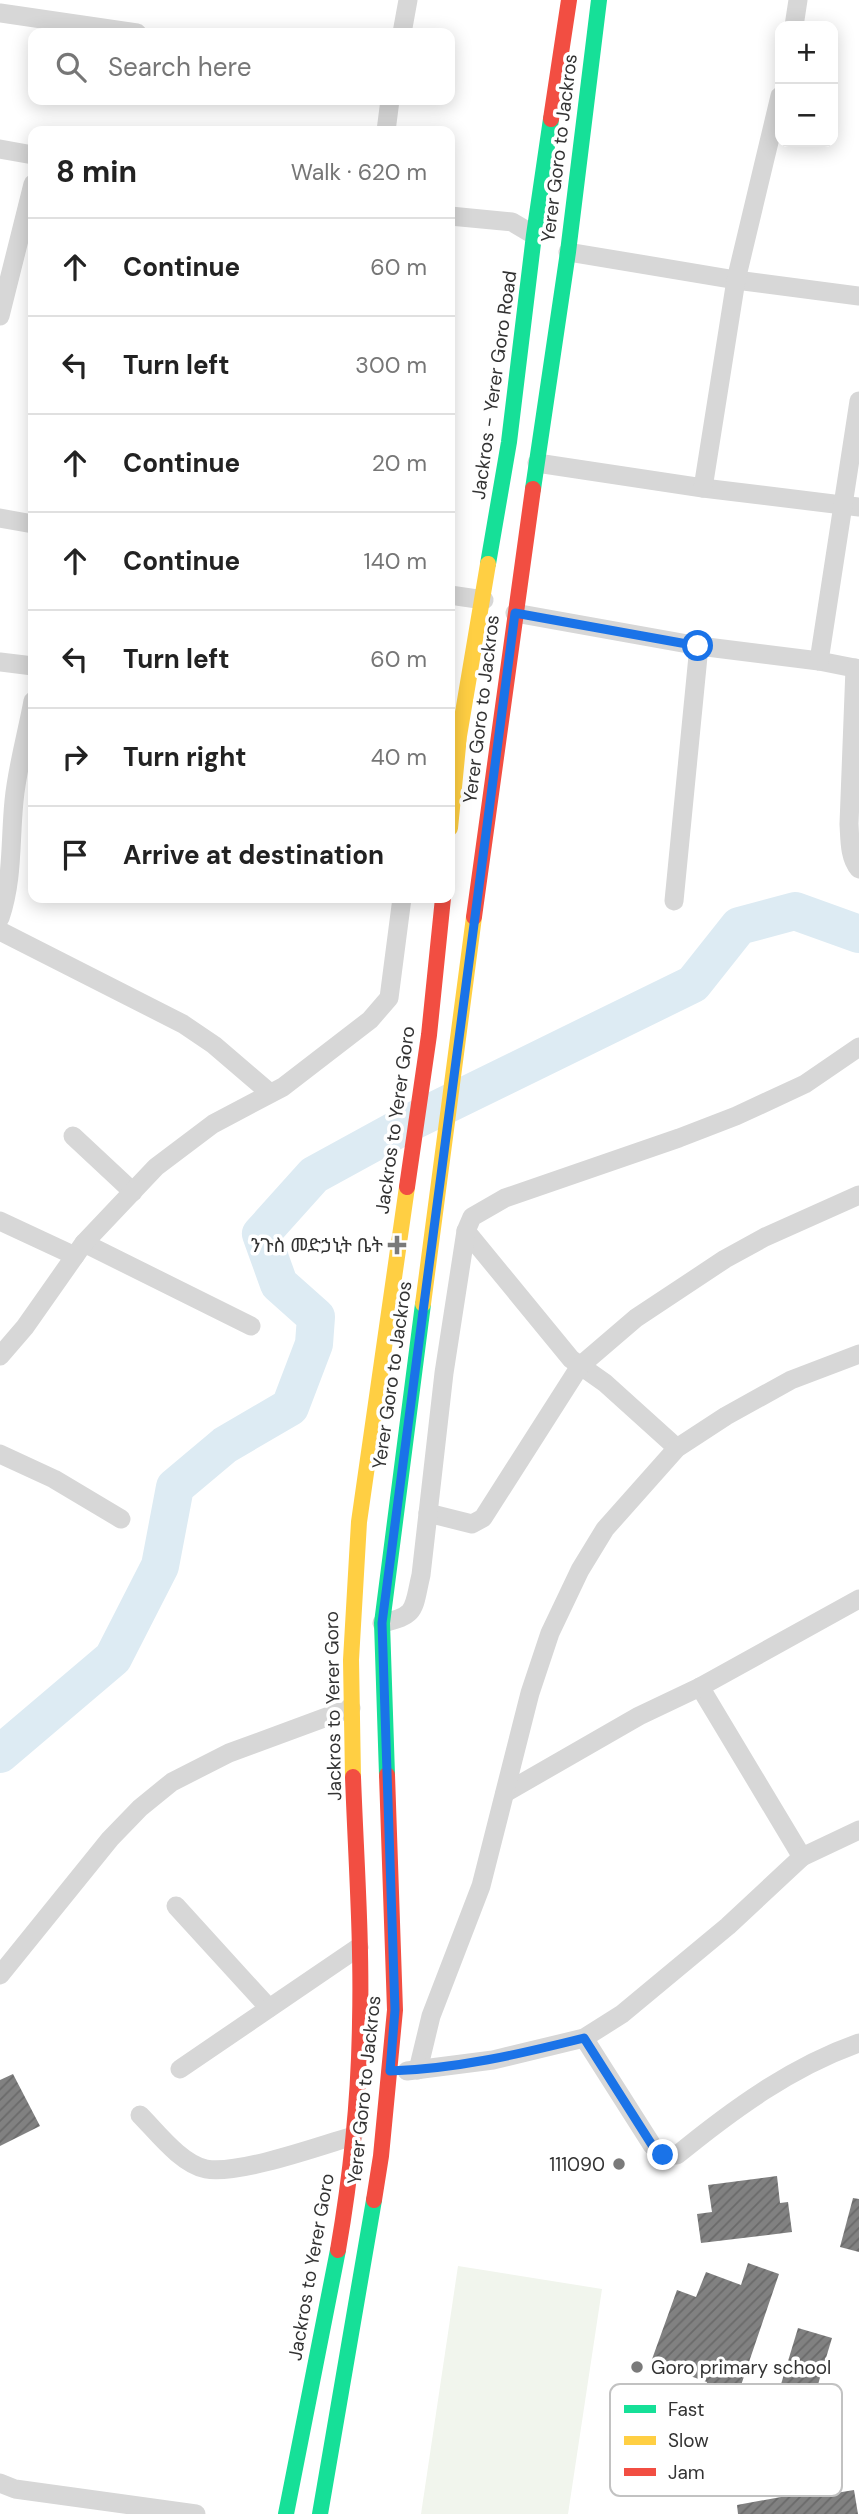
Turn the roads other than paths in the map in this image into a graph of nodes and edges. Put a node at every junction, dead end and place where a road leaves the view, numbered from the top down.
1 (408, 0) edge
2 (569, 0) edge
3 (598, 0) edge
4 (798, 0) edge
5 (0, 13) edge
6 (795, 21) edge
7 (103, 28) edge
8 (403, 28) edge
9 (389, 105) edge
10 (775, 117) edge
11 (387, 126) edge
12 (0, 149) edge
13 (28, 154) edge
14 (28, 204) edge
15 (455, 216) edge
16 (534, 235) junction
17 (568, 252) junction
18 (736, 280) junction
19 (859, 296) edge
20 (0, 316) edge
21 (859, 401) edge
22 (537, 463) junction
23 (704, 488) junction
24 (851, 506) edge
25 (0, 518) edge
26 (28, 523) edge
27 (455, 596) edge
28 (484, 600) junction
29 (515, 613) junction
30 (698, 646) junction
31 (819, 661) junction
32 (0, 662) edge
33 (28, 665) edge
34 (857, 668) edge
35 (28, 720) edge
36 (455, 731) edge
37 (7, 800) edge
38 (859, 869) edge
39 (674, 901) dead end
40 (401, 903) edge
41 (442, 903) edge
42 (2, 906) edge
43 (0, 931) edge
44 (859, 1047) edge
45 (270, 1093) junction
46 (73, 1136) dead end
47 (133, 1192) junction
48 (859, 1195) edge
49 (0, 1221) edge
50 (467, 1231) junction
51 (79, 1249) junction
52 (251, 1326) dead end
53 (859, 1354) edge
54 (0, 1356) edge
55 (580, 1366) junction
56 (677, 1448) junction
57 (0, 1454) edge
58 (428, 1513) junction
59 (121, 1519) dead end
60 (859, 1599) edge
61 (382, 1623) junction
62 (700, 1687) junction
63 (351, 1708) junction
64 (505, 1793) junction
65 (859, 1830) edge
66 (803, 1857) junction
67 (176, 1906) dead end
68 (359, 1947) junction
69 (0, 1975) edge
70 (270, 2008) junction
71 (584, 2038) junction
72 (859, 2043) edge
73 (180, 2069) dead end
74 (418, 2070) junction
75 (390, 2071) junction
76 (140, 2115) dead end
77 (353, 2136) junction
78 (0, 2483) edge
79 (196, 2514) edge
80 (286, 2514) edge
81 (320, 2514) edge

1 - 8 street
2 - 16 main road, Jackros - Yerer Goro Road
3 - 17 main road, Yerer Goro to Jackros
4 - 6 street
5 - 7 street
9 - 11 street
10 - 18 street
12 - 13 street
14 - 20 street
15 - 16 street
16 - 28 main road, Jackros - Yerer Goro Road
17 - 18 street
17 - 22 main road, Yerer Goro to Jackros
18 - 19 street
18 - 23 street
21 - 24 street
22 - 23 street
22 - 29 main road, Yerer Goro to Jackros
23 - 24 street
24 - 31 street
25 - 26 street
27 - 28 street
28 - 36 main road, Jackros - Yerer Goro Road
29 - 30 street
29 - 61 main road, Yerer Goro to Jackros
30 - 31 street
30 - 39 street
31 - 34 street
32 - 33 street
34 - 38 street
35 - 37 street
37 - 42 street
40 - 45 street
41 - 63 main road, Jackros to Yerer Goro
43 - 45 street
44 - 50 street
45 - 47 street
46 - 47 street
47 - 51 street
48 - 55 street
49 - 51 street
50 - 55 street
50 - 58 street
51 - 52 street
51 - 54 street
53 - 56 street
55 - 56 street
55 - 58 street
56 - 64 street
57 - 59 street
58 - 61 street
60 - 62 street
61 - 75 main road, Yerer Goro to Jackros
62 - 64 street
62 - 66 street
63 - 68 main road, Jackros to Yerer Goro
63 - 69 street
64 - 74 street
65 - 66 street
66 - 71 street
67 - 70 street
68 - 70 street
68 - 77 main road, Jackros to Yerer Goro
70 - 73 street
71 - 72 street
71 - 74 street
74 - 75 street
75 - 81 main road, Yerer Goro to Jackros
76 - 77 street
77 - 80 main road, Jackros to Yerer Goro
78 - 79 street

